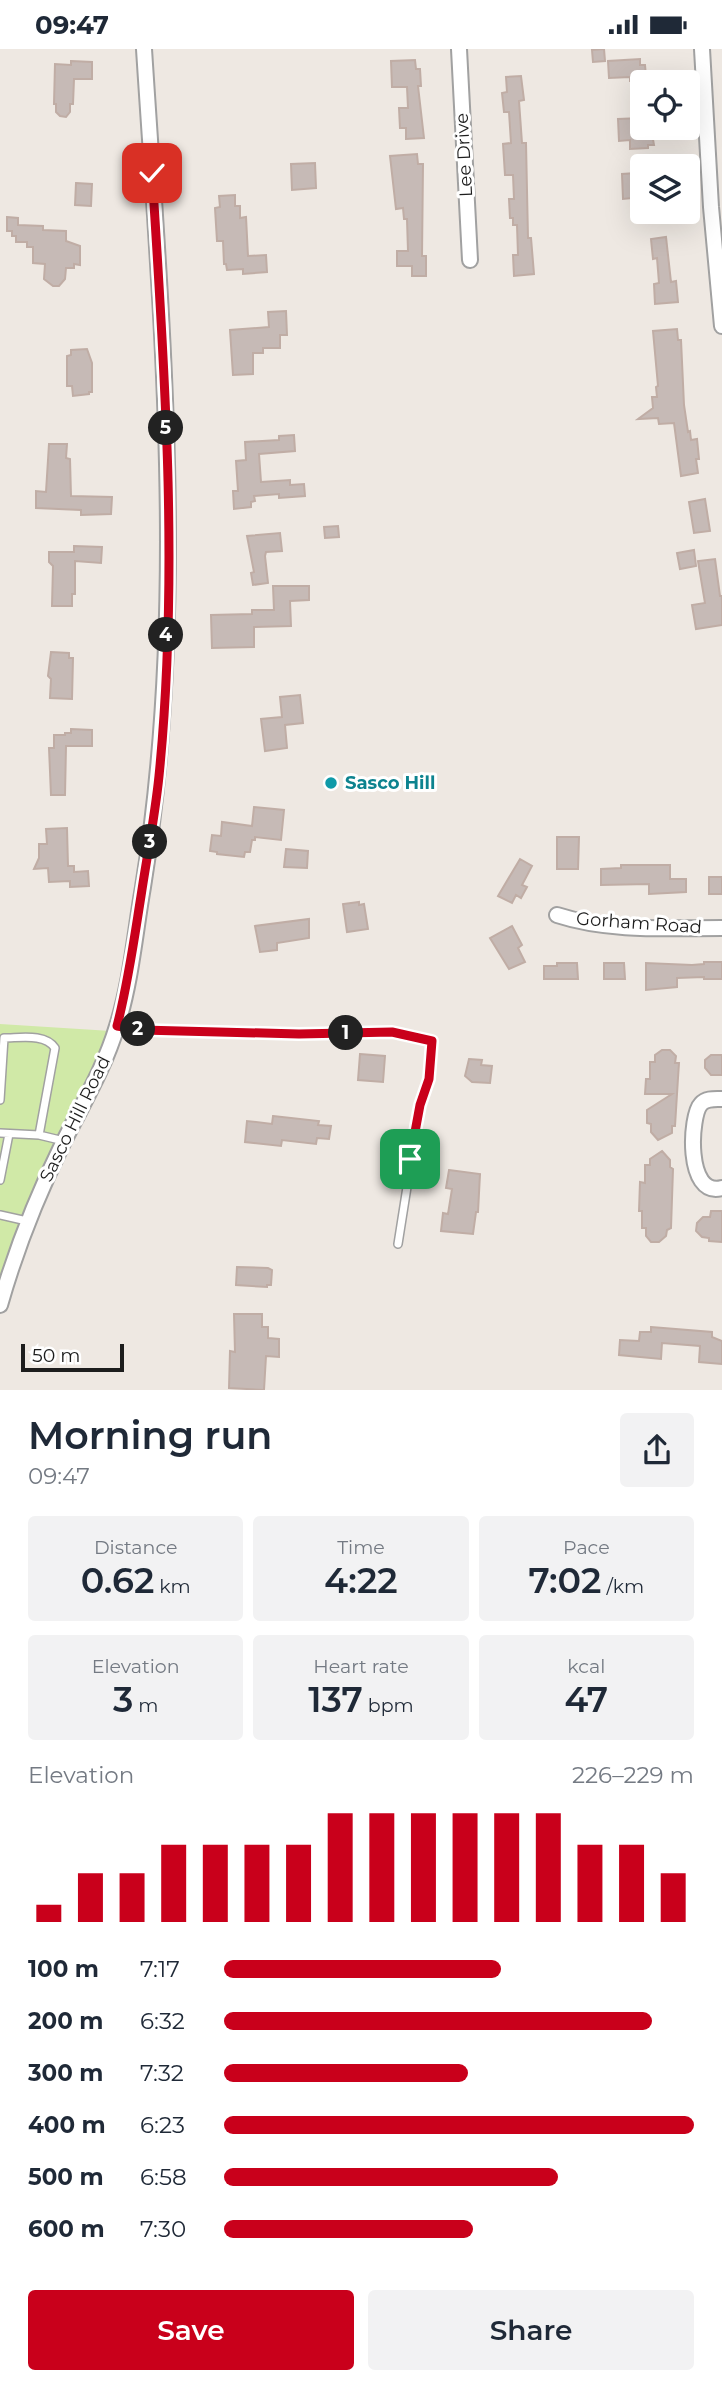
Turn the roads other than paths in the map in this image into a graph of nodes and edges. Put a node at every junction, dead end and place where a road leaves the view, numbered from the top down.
1 (144, 49) edge
2 (459, 49) edge
3 (702, 49) edge
4 (470, 260) dead end
5 (722, 326) edge
6 (557, 915) dead end
7 (722, 928) edge
8 (117, 1026) junction
9 (722, 1099) edge
10 (0, 1100) edge
11 (0, 1133) edge
12 (9, 1134) junction
13 (39, 1135) junction
14 (64, 1141) junction
15 (0, 1180) edge
16 (722, 1188) edge
17 (0, 1215) edge
18 (27, 1221) junction
19 (398, 1244) dead end
20 (0, 1305) edge

1 - 8 street, Sasco Hill Road
2 - 4 street, Lee Drive
3 - 5 street
6 - 7 street, Gorham Road
8 - 14 street, Sasco Hill Road
8 - 19 lane
9 - 16 street
10 - 13 lane
11 - 12 lane
12 - 13 lane
12 - 15 lane
13 - 14 lane
14 - 18 street, Sasco Hill Road
17 - 18 lane
18 - 20 street, Sasco Hill Road

